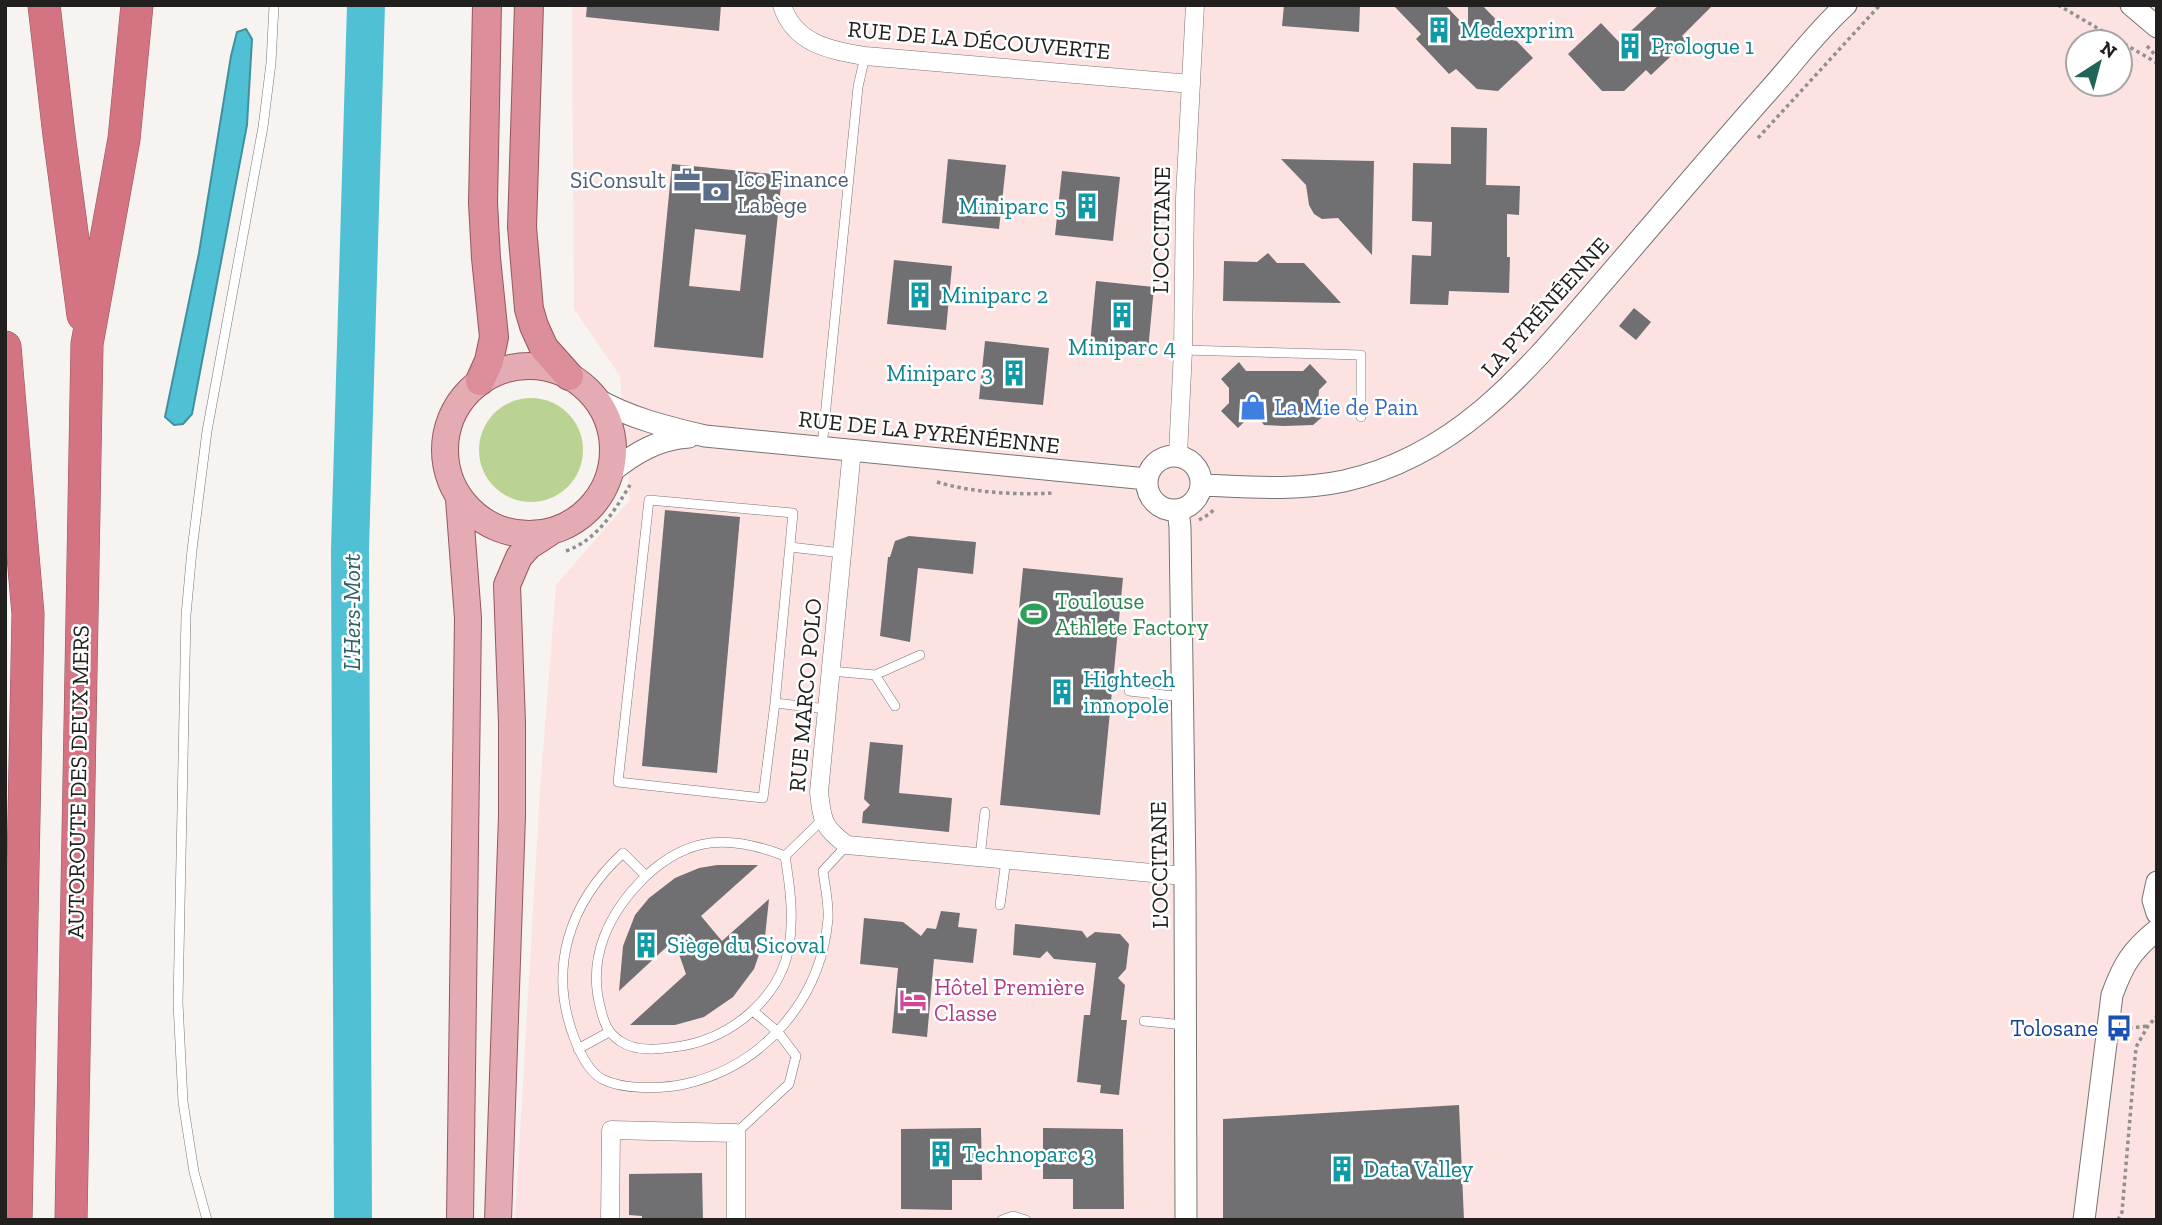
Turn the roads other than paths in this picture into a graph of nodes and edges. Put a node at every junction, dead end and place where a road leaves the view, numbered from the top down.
1 (44, 5) edge
2 (137, 5) edge
3 (274, 5) edge
4 (487, 5) edge
5 (529, 5) edge
6 (782, 5) edge
7 (1195, 5) edge
8 (2132, 5) edge
9 (1843, 7) edge
10 (2157, 27) edge
11 (865, 56) junction
12 (1195, 73) junction
13 (87, 344) junction
14 (5, 347) edge
15 (1183, 350) junction
16 (569, 376) junction
17 (480, 382) junction
18 (595, 398) junction
19 (1361, 417) dead end
20 (705, 436) junction
21 (822, 447) junction
22 (852, 450) junction
23 (1178, 455) junction
24 (611, 472) junction
25 (1147, 479) junction
26 (1202, 485) junction
27 (459, 499) junction
28 (20, 500) junction
29 (1178, 510) junction
30 (549, 533) junction
31 (5, 543) edge
32 (790, 547) junction
33 (842, 553) junction
34 (920, 655) dead end
35 (831, 671) junction
36 (875, 675) junction
37 (1129, 691) dead end
38 (1183, 697) junction
39 (775, 703) junction
40 (895, 706) dead end
41 (827, 709) junction
42 (985, 813) dead end
43 (822, 820) junction
44 (847, 845) junction
45 (786, 856) junction
46 (980, 857) junction
47 (1006, 860) junction
48 (646, 876) junction
49 (1185, 876) junction
50 (2157, 882) edge
51 (1000, 905) dead end
52 (2157, 914) edge
53 (2157, 930) edge
54 (752, 1011) junction
55 (1144, 1021) dead end
56 (1186, 1025) junction
57 (609, 1032) junction
58 (778, 1032) junction
59 (578, 1049) junction
60 (736, 1133) junction
61 (16, 1220) edge
62 (71, 1220) edge
63 (207, 1220) edge
64 (460, 1220) edge
65 (498, 1220) edge
66 (610, 1220) edge
67 (736, 1220) edge
68 (1002, 1220) edge
69 (1026, 1220) edge
70 (1186, 1220) edge
71 (2084, 1220) edge

1 - 13 highway
2 - 13 highway
3 - 63 lane
4 - 17 highway
5 - 16 highway
6 - 11 street, RUE DE LA DÉCOUVERTE
7 - 12 street, L'OCCITANE
8 - 10 street
9 - 26 street, LA PYRÉNÉENNE
11 - 12 street, RUE DE LA DÉCOUVERTE
11 - 21 lane
12 - 15 street, L'OCCITANE
13 - 62 highway, AUTOROUTE DES DEUX MERS
14 - 28 highway
15 - 19 lane
15 - 23 street, L'OCCITANE
16 - 17 main road
16 - 18 main road
17 - 27 main road
18 - 20 street, RUE DE LA PYRÉNÉENNE
18 - 24 main road
20 - 21 street, RUE DE LA PYRÉNÉENNE
20 - 24 street, RUE DE LA PYRÉNÉENNE
21 - 22 street, RUE DE LA PYRÉNÉENNE
22 - 25 street, RUE DE LA PYRÉNÉENNE
22 - 33 street, RUE MARCO POLO
23 - 25 street
23 - 26 street
24 - 30 main road
25 - 29 street
26 - 29 street
27 - 30 main road
27 - 64 main road
28 - 31 highway
28 - 61 highway
29 - 38 street, L'OCCITANE
30 - 65 main road
32 - 33 lane
32 - 39 lane
32 - 39 lane
33 - 35 street, RUE MARCO POLO
34 - 36 lane
35 - 36 lane
35 - 41 street, RUE MARCO POLO
36 - 40 lane
37 - 38 lane
38 - 49 street, L'OCCITANE
39 - 41 lane
41 - 43 street, RUE MARCO POLO
42 - 46 lane
43 - 44 street, RUE MARCO POLO
43 - 45 lane
44 - 46 street
44 - 58 lane
45 - 48 lane
45 - 54 lane
46 - 47 street
47 - 49 street
47 - 51 lane
48 - 57 lane
48 - 59 lane
49 - 56 street, L'OCCITANE
50 - 52 street
53 - 71 street
54 - 57 lane
54 - 58 lane
55 - 56 lane
56 - 70 street, L'OCCITANE
57 - 59 lane
58 - 59 lane
58 - 60 lane
60 - 66 street
60 - 67 street
68 - 69 lane

